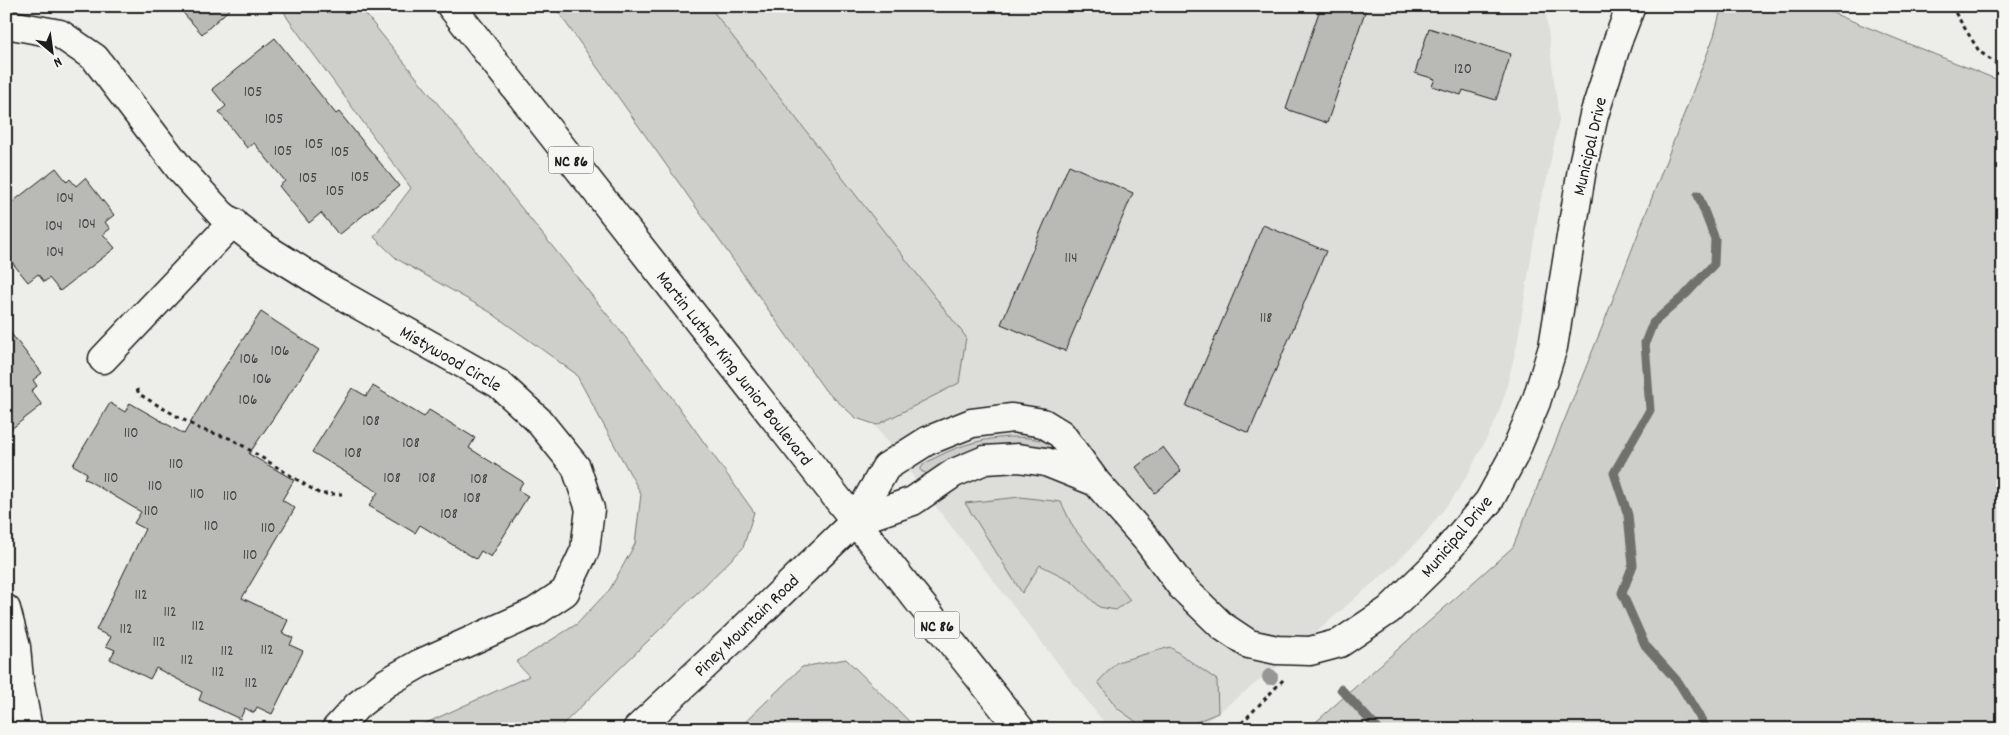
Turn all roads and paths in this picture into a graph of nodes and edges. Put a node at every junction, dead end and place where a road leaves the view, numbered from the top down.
1 (450, 6) edge
2 (1631, 6) edge
3 (1951, 6) edge
4 (6, 24) edge
5 (2003, 68) edge
6 (233, 222) junction
7 (103, 359) dead end
8 (137, 389) dead end
9 (1096, 482) junction
10 (342, 494) dead end
11 (855, 521) junction
12 (6, 609) edge
13 (1310, 651) junction
14 (28, 729) edge
15 (336, 729) edge
16 (637, 729) edge
17 (1020, 729) edge
18 (1236, 729) edge

1 - 11 street, Martin Luther King Junior Boulevard / NC 86
2 - 13 street, Municipal Drive
3 - 5 path
4 - 6 street, Mistywood Circle
6 - 7 street
6 - 15 street, Mistywood Circle
8 - 10 path
9 - 11 street, Municipal Drive
9 - 11 street, Municipal Drive
9 - 13 street, Municipal Drive
11 - 16 street, Piney Mountain Road
11 - 17 street, Martin Luther King Junior Boulevard / NC 86
12 - 14 street
13 - 18 path

